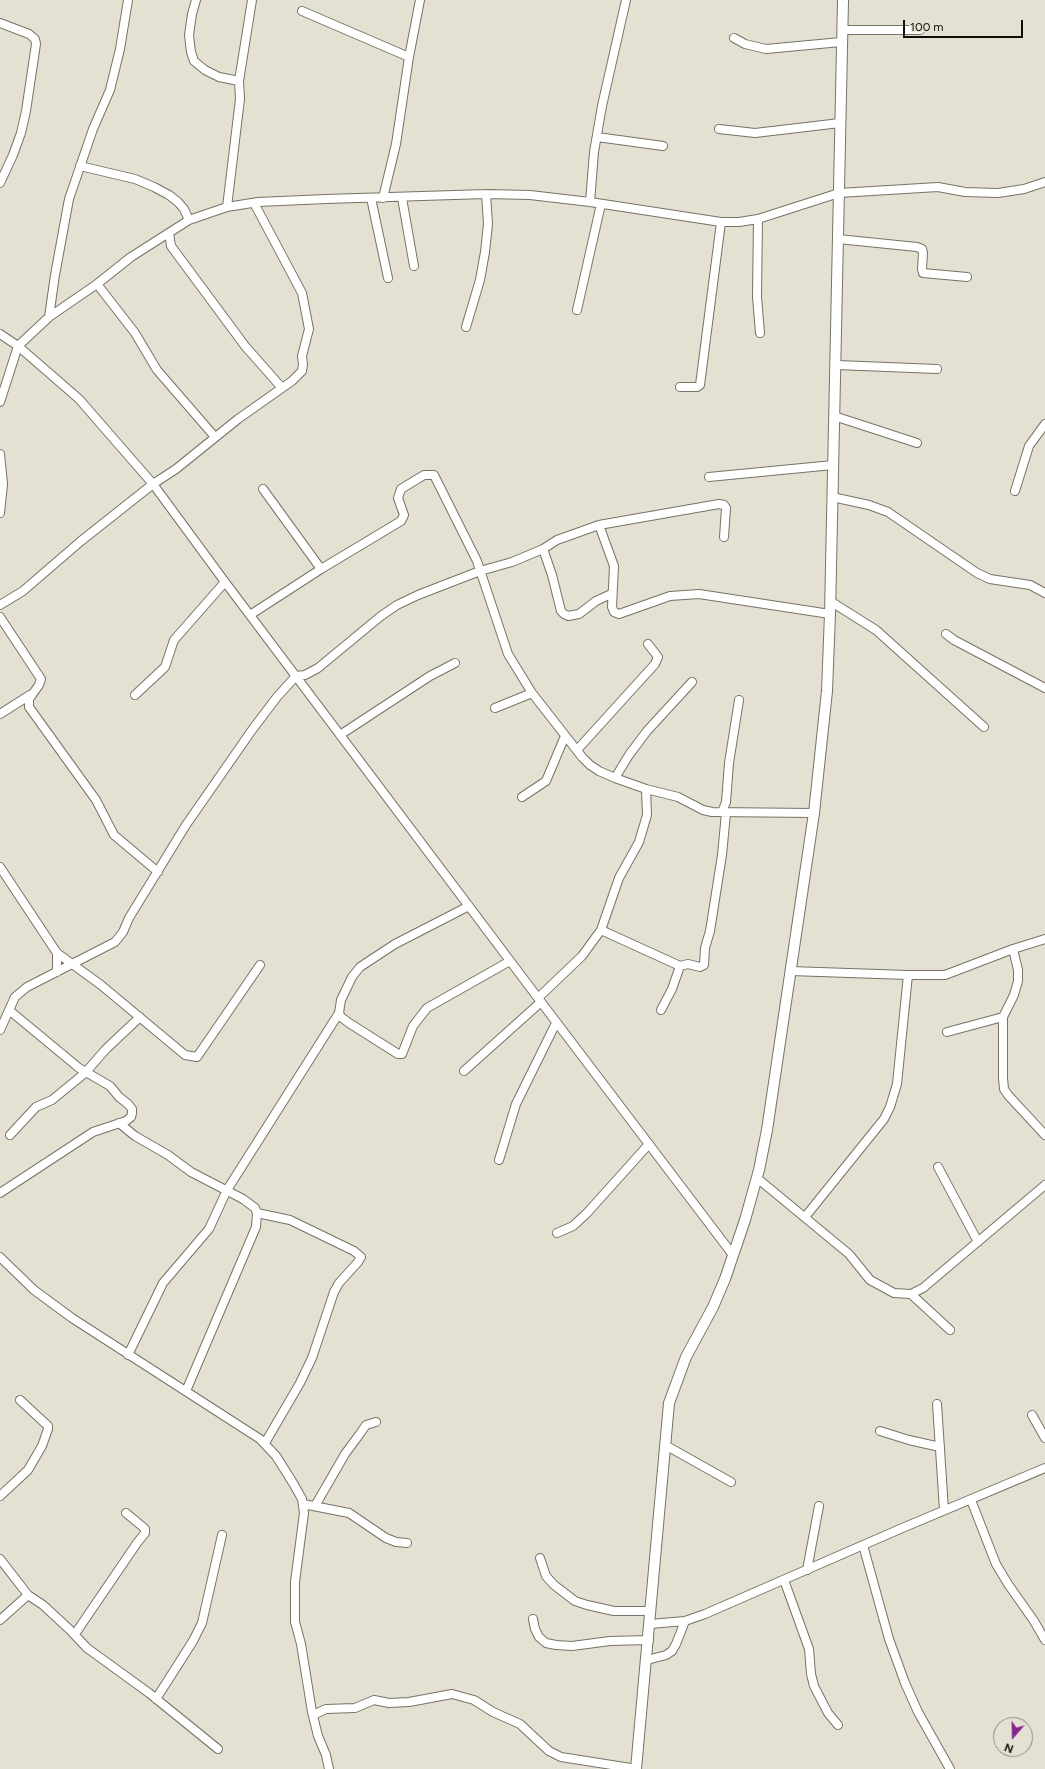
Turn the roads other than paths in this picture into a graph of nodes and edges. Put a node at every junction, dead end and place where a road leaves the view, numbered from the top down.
1 (128, 0) edge
2 (196, 0) edge
3 (252, 0) edge
4 (420, 0) edge
5 (626, 0) edge
6 (843, 0) edge
7 (302, 11) dead end
8 (0, 24) edge
9 (842, 30) junction
10 (920, 30) dead end
11 (734, 38) dead end
12 (841, 42) junction
13 (409, 57) junction
14 (240, 81) junction
15 (840, 123) junction
16 (719, 130) dead end
17 (597, 137) junction
18 (663, 146) dead end
19 (80, 166) junction
20 (1045, 182) edge
21 (0, 184) edge
22 (839, 193) junction
23 (486, 194) junction
24 (372, 198) junction
25 (383, 198) junction
26 (402, 198) junction
27 (590, 202) junction
28 (254, 203) junction
29 (601, 204) junction
30 (227, 208) junction
31 (758, 219) junction
32 (188, 220) junction
33 (721, 222) junction
34 (168, 233) junction
35 (156, 240) junction
36 (838, 240) junction
37 (171, 246) junction
38 (414, 266) dead end
39 (966, 277) dead end
40 (388, 278) dead end
41 (97, 284) junction
42 (577, 310) dead end
43 (49, 317) junction
44 (466, 327) dead end
45 (760, 333) dead end
46 (0, 334) edge
47 (18, 346) junction
48 (836, 365) junction
49 (937, 369) dead end
50 (680, 387) dead end
51 (282, 388) junction
52 (0, 402) edge
53 (834, 416) junction
54 (1045, 424) edge
55 (215, 437) junction
56 (917, 443) dead end
57 (0, 454) edge
58 (833, 464) junction
59 (709, 477) dead end
60 (153, 484) junction
61 (262, 489) dead end
62 (1015, 492) dead end
63 (832, 497) junction
64 (0, 513) edge
65 (599, 525) junction
66 (724, 536) dead end
67 (543, 549) junction
68 (321, 569) junction
69 (480, 571) junction
70 (225, 582) junction
71 (1045, 593) edge
72 (611, 594) junction
73 (830, 601) junction
74 (0, 605) edge
75 (830, 614) junction
76 (250, 615) junction
77 (0, 617) edge
78 (946, 634) dead end
79 (648, 644) dead end
80 (455, 663) dead end
81 (296, 676) junction
82 (692, 682) dead end
83 (1045, 688) edge
84 (532, 693) junction
85 (30, 695) junction
86 (135, 695) dead end
87 (739, 700) dead end
88 (495, 708) dead end
89 (0, 714) edge
90 (984, 727) dead end
91 (340, 735) junction
92 (565, 736) junction
93 (577, 750) junction
94 (615, 778) junction
95 (646, 789) junction
96 (522, 797) dead end
97 (726, 812) junction
98 (814, 814) junction
99 (0, 867) edge
100 (158, 872) junction
101 (469, 906) junction
102 (601, 930) junction
103 (1045, 940) edge
104 (1013, 949) junction
105 (57, 953) junction
106 (510, 961) junction
107 (74, 964) junction
108 (260, 965) dead end
109 (680, 966) junction
110 (790, 971) junction
111 (57, 972) junction
112 (908, 975) junction
113 (539, 1000) junction
114 (9, 1010) junction
115 (661, 1010) dead end
116 (339, 1013) junction
117 (140, 1017) junction
118 (1003, 1017) junction
119 (556, 1023) junction
120 (0, 1030) edge
121 (947, 1032) dead end
122 (464, 1071) dead end
123 (85, 1073) junction
124 (119, 1123) junction
125 (10, 1135) dead end
126 (1045, 1135) edge
127 (649, 1144) junction
128 (499, 1160) dead end
129 (938, 1167) dead end
130 (757, 1178) junction
131 (1045, 1185) edge
132 (226, 1190) junction
133 (0, 1193) edge
134 (258, 1213) junction
135 (805, 1217) junction
136 (557, 1234) dead end
137 (978, 1242) junction
138 (734, 1255) junction
139 (0, 1257) edge
140 (911, 1294) junction
141 (950, 1330) dead end
142 (128, 1354) junction
143 (186, 1391) junction
144 (20, 1400) dead end
145 (937, 1404) dead end
146 (1032, 1415) dead end
147 (376, 1422) dead end
148 (880, 1431) dead end
149 (1045, 1438) edge
150 (264, 1443) junction
151 (665, 1445) junction
152 (940, 1447) junction
153 (1045, 1468) edge
154 (731, 1482) dead end
155 (0, 1496) edge
156 (971, 1500) junction
157 (303, 1504) junction
158 (315, 1506) junction
159 (819, 1506) dead end
160 (944, 1510) junction
161 (126, 1514) dead end
162 (222, 1535) dead end
163 (407, 1543) dead end
164 (863, 1545) junction
165 (540, 1558) dead end
166 (0, 1559) edge
167 (807, 1570) junction
168 (784, 1580) junction
169 (28, 1595) junction
170 (651, 1611) junction
171 (533, 1619) dead end
172 (0, 1620) edge
173 (685, 1621) junction
174 (650, 1624) junction
175 (74, 1634) junction
176 (649, 1640) junction
177 (1045, 1640) edge
178 (647, 1660) junction
179 (156, 1699) junction
180 (313, 1715) junction
181 (838, 1725) dead end
182 (218, 1748) dead end
183 (329, 1769) edge
184 (636, 1769) edge
185 (950, 1769) edge

1 - 19 street
2 - 14 street
3 - 14 street
4 - 13 street
5 - 17 street
6 - 9 street
7 - 13 street
8 - 21 street
9 - 10 street
9 - 12 street
11 - 12 street
12 - 15 street
13 - 25 street
14 - 30 street
15 - 16 street
15 - 22 street
17 - 18 street
17 - 27 street
19 - 32 street
19 - 43 street
20 - 22 street
22 - 31 street
22 - 36 street
23 - 26 street
23 - 27 street
23 - 44 street
24 - 25 street
24 - 28 street
24 - 40 street
25 - 26 street
26 - 38 street
27 - 29 street
28 - 30 street
28 - 51 street
29 - 33 street
29 - 42 street
30 - 32 street
31 - 33 street
31 - 45 street
32 - 34 street
33 - 50 street
34 - 35 street
34 - 37 street
35 - 37 street
35 - 41 street
36 - 39 street
36 - 48 street
37 - 51 street
41 - 43 street
41 - 55 street
43 - 47 street
46 - 47 street
47 - 52 street
47 - 60 street
48 - 49 street
48 - 53 street
51 - 55 street
53 - 56 street
53 - 58 street
54 - 62 street
55 - 60 street
57 - 64 street
58 - 59 street
58 - 63 street
60 - 70 street
60 - 74 street
61 - 68 street
63 - 71 street
63 - 73 street
65 - 66 street
65 - 67 street
65 - 72 street
67 - 69 street
67 - 72 street
68 - 69 street
68 - 76 street
69 - 81 street
69 - 84 street
70 - 76 street
70 - 86 street
72 - 75 street
73 - 75 street
73 - 90 street
75 - 98 street
76 - 81 street
77 - 85 street
78 - 83 street
79 - 93 street
80 - 91 street
81 - 91 street
81 - 100 street
82 - 94 street
84 - 88 street
84 - 92 street
85 - 89 street
85 - 100 street
87 - 97 street
91 - 101 street
92 - 93 street
92 - 96 street
93 - 94 street
94 - 95 street
95 - 97 street
95 - 102 street
97 - 98 street
97 - 109 street
98 - 110 street
99 - 105 street
100 - 107 street
101 - 106 street
101 - 116 street
102 - 109 street
102 - 113 street
103 - 104 street
104 - 112 street
104 - 118 street
105 - 107 street
105 - 111 street
106 - 113 street
106 - 116 street
107 - 111 street
107 - 117 street
108 - 117 street
109 - 115 street
110 - 112 street
110 - 130 street
111 - 114 street
112 - 135 street
113 - 119 street
113 - 122 street
114 - 120 street
114 - 123 street
116 - 132 street
117 - 123 street
118 - 121 street
118 - 126 street
119 - 127 street
119 - 128 street
123 - 124 street
123 - 125 street
124 - 132 street
124 - 133 street
127 - 136 street
127 - 138 street
129 - 137 street
130 - 135 street
130 - 138 street
131 - 137 street
132 - 134 street
132 - 142 street
134 - 143 street
134 - 150 street
135 - 140 street
137 - 140 street
138 - 151 street
139 - 142 street
140 - 141 street
142 - 143 street
143 - 150 street
144 - 155 street
145 - 152 street
146 - 149 street
147 - 158 street
148 - 152 street
150 - 157 street
151 - 154 street
151 - 170 street
152 - 160 street
153 - 156 street
156 - 160 street
156 - 177 street
157 - 158 street
157 - 180 street
158 - 163 street
159 - 167 street
160 - 164 street
161 - 175 street
162 - 179 street
164 - 167 street
164 - 185 street
165 - 170 street
166 - 169 street
167 - 168 street
168 - 173 street
168 - 181 street
169 - 172 street
169 - 175 street
170 - 174 street
171 - 176 street
173 - 174 street
173 - 178 street
174 - 176 street
175 - 179 street
176 - 178 street
178 - 184 street
179 - 182 street
180 - 183 street
180 - 184 street

